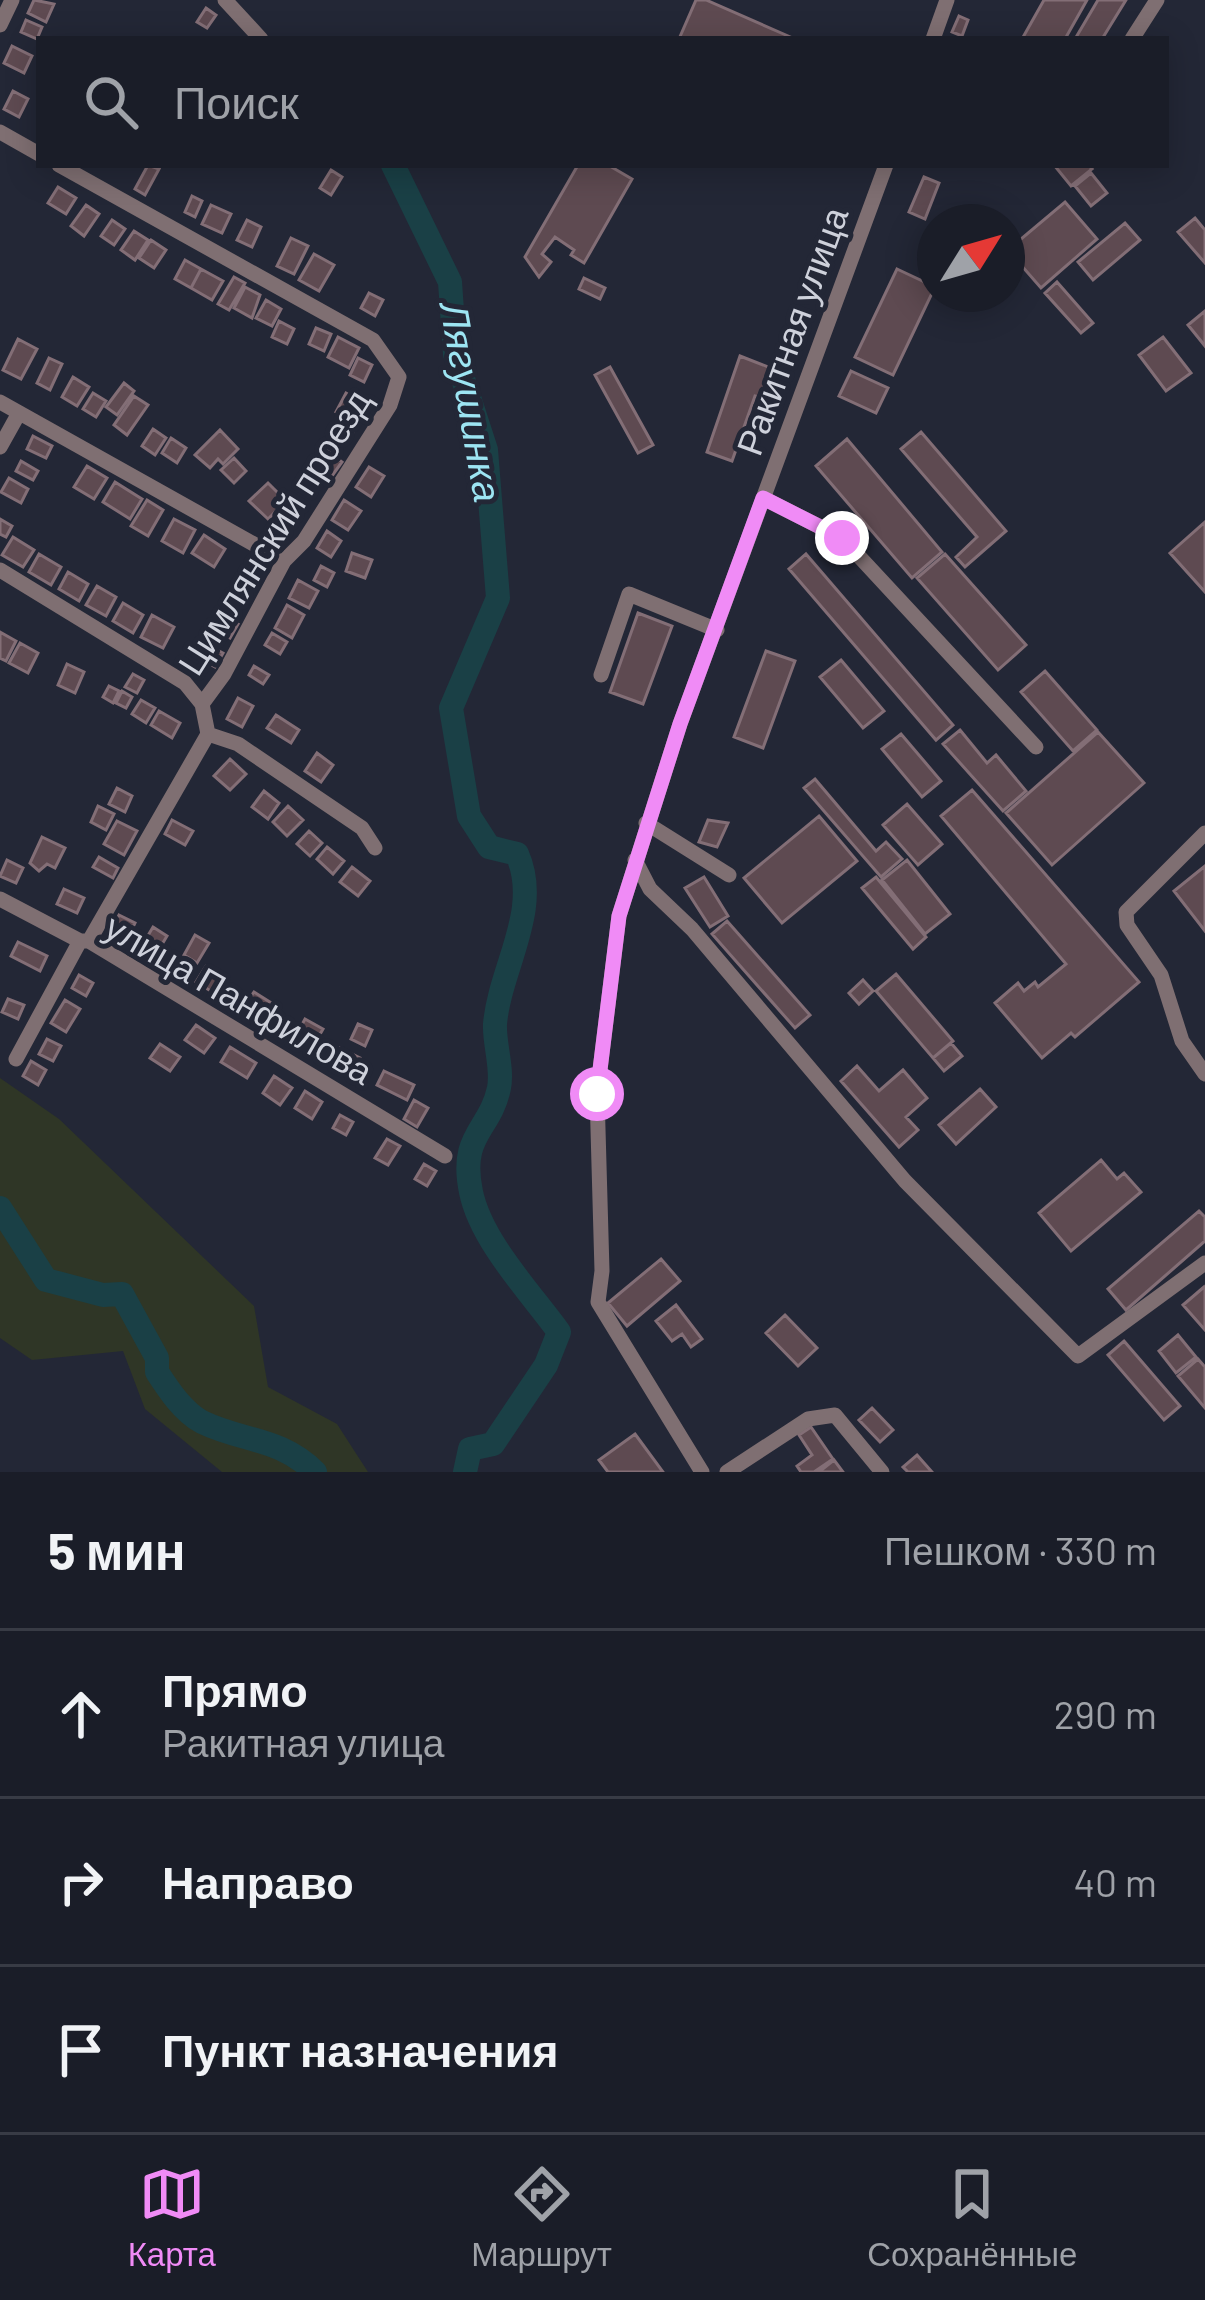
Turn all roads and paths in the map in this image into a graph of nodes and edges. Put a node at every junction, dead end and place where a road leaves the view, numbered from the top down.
1 (12, 0) edge
2 (225, 0) edge
3 (947, 0) edge
4 (1157, 0) edge
5 (0, 26) edge
6 (258, 36) edge
7 (934, 36) edge
8 (1134, 36) edge
9 (0, 132) edge
10 (36, 152) edge
11 (64, 168) edge
12 (885, 168) edge
13 (0, 402) edge
14 (19, 413) junction
15 (0, 447) edge
16 (763, 498) junction
17 (284, 561) junction
18 (0, 570) edge
19 (717, 630) junction
20 (601, 675) dead end
21 (202, 704) junction
22 (208, 734) junction
23 (1036, 747) dead end
24 (646, 823) junction
25 (1205, 833) edge
26 (374, 848) dead end
27 (635, 860) junction
28 (729, 875) dead end
29 (0, 899) edge
30 (84, 941) junction
31 (16, 1059) dead end
32 (1205, 1074) edge
33 (445, 1156) dead end
34 (1205, 1263) edge
35 (702, 1472) edge
36 (727, 1472) edge
37 (882, 1472) edge

1 - 5 street
2 - 6 street
3 - 7 street
4 - 8 street
9 - 10 street
11 - 17 street, Цимлянский проезд
12 - 16 street, Ракитная улица
13 - 14 street
14 - 15 street
14 - 17 street
16 - 19 street, Ракитная улица
16 - 23 street
17 - 21 street, Цимлянский проезд
18 - 21 street
19 - 20 street
19 - 24 street, Ракитная улица
21 - 22 street
22 - 26 street
22 - 30 street, Цимлянский проезд
24 - 27 street, Ракитная улица
24 - 28 street
25 - 32 street
27 - 34 street
27 - 35 street, Ракитная улица
29 - 30 street, улица Панфилова
30 - 31 street, Цимлянский проезд
30 - 33 street, улица Панфилова
36 - 37 street

